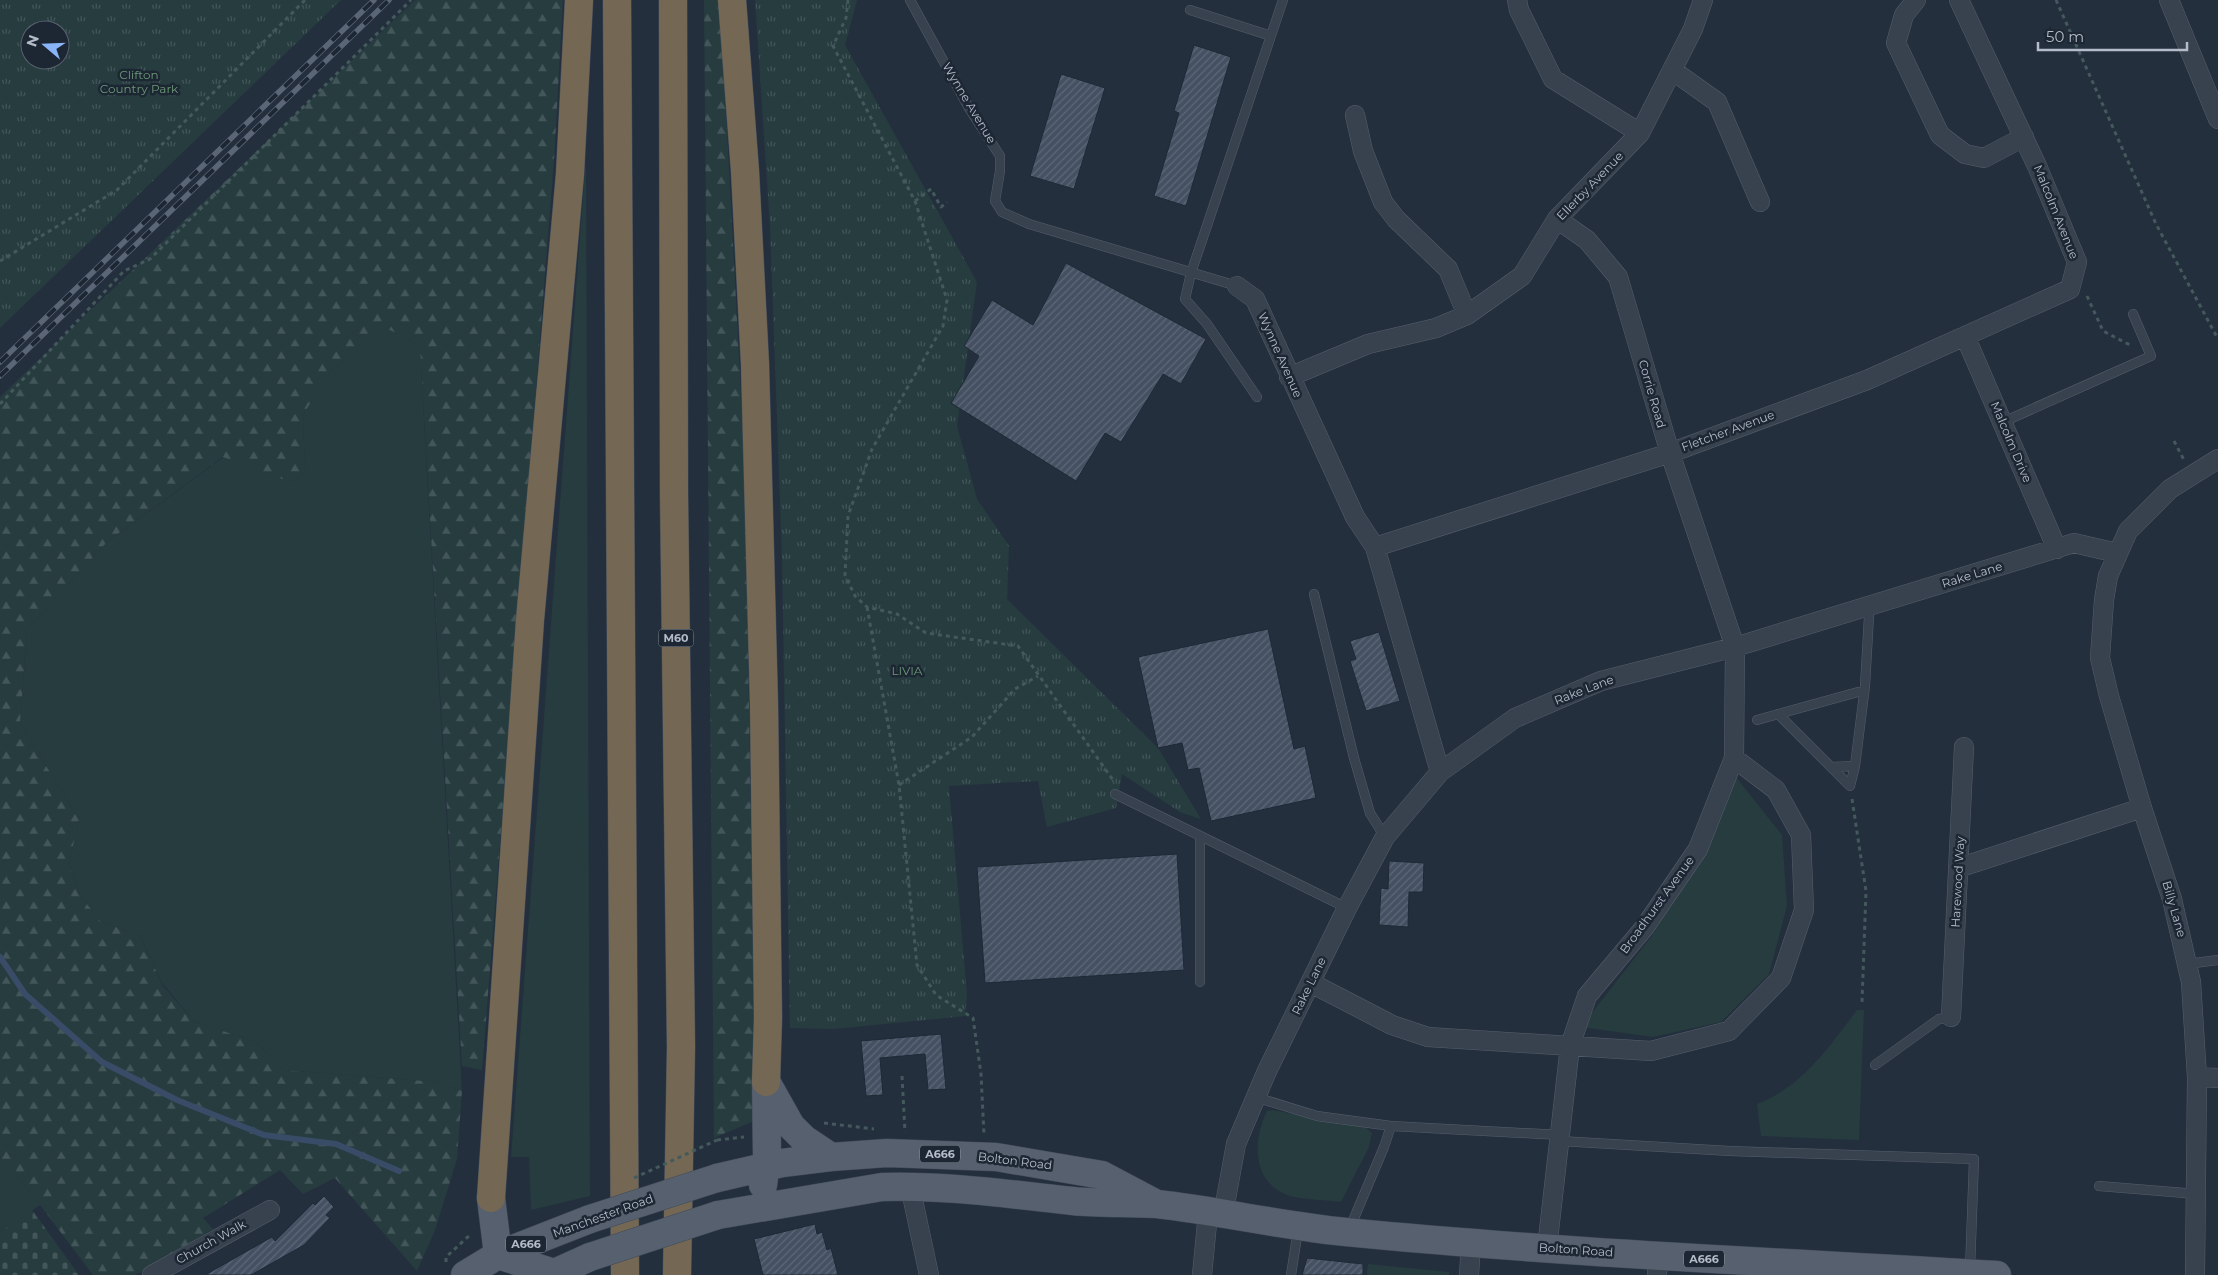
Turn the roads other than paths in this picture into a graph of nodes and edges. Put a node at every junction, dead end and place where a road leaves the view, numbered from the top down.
1 (579, 0) edge
2 (617, 0) edge
3 (673, 0) edge
4 (732, 0) edge
5 (910, 0) edge
6 (1283, 0) edge
7 (1517, 0) edge
8 (1703, 0) edge
9 (1916, 0) edge
10 (1959, 0) edge
11 (2169, 0) edge
12 (1190, 10) dead end
13 (1271, 36) junction
14 (1672, 70) junction
15 (1355, 115) dead end
16 (2218, 119) edge
17 (1640, 133) junction
18 (2024, 137) junction
19 (1760, 202) dead end
20 (1557, 219) junction
21 (1191, 273) junction
22 (2072, 284) joint
23 (1237, 286) joint
24 (2133, 314) dead end
25 (1467, 315) junction
26 (1966, 336) junction
27 (1289, 377) junction
28 (1257, 397) dead end
29 (2003, 422) junction
30 (1670, 453) junction
31 (2218, 459) edge
32 (1375, 547) junction
33 (2057, 549) junction
34 (2117, 553) junction
35 (1314, 594) dead end
36 (1866, 607) junction
37 (1735, 647) junction
38 (1863, 692) junction
39 (1778, 714) junction
40 (1757, 720) dead end
41 (1964, 746) dead end
42 (1734, 758) junction
43 (1855, 766) junction
44 (1831, 767) junction
45 (1440, 772) junction
46 (1118, 796) road end
47 (2142, 808) junction
48 (1200, 837) junction
49 (1385, 837) junction
50 (1958, 868) junction
51 (1347, 908) junction
52 (2218, 960) edge
53 (2187, 964) junction
54 (1200, 982) dead end
55 (1311, 983) junction
56 (1951, 1018) joint
57 (1570, 1046) junction
58 (1875, 1065) dead end
59 (2198, 1077) junction
60 (2218, 1078) edge
61 (766, 1082) junction
62 (1255, 1097) junction
63 (1391, 1126) junction
64 (1561, 1138) junction
65 (831, 1157) junction
66 (766, 1167) junction
67 (717, 1178) joint
68 (910, 1186) junction
69 (2099, 1186) dead end
70 (2198, 1194) junction
71 (491, 1198) joint
72 (1157, 1204) junction
73 (270, 1210) dead end
74 (730, 1212) junction
75 (1216, 1214) junction
76 (1299, 1227) junction
77 (1348, 1232) junction
78 (1471, 1243) junction
79 (1547, 1248) junction
80 (498, 1255) junction
81 (1657, 1266) edge
82 (456, 1271) edge
83 (1852, 1271) edge
84 (1970, 1273) junction
85 (552, 1274) edge
86 (152, 1275) edge
87 (624, 1275) edge
88 (677, 1275) edge
89 (929, 1275) edge
90 (1202, 1275) edge
91 (1291, 1275) edge
92 (1469, 1275) edge
93 (1998, 1275) edge
94 (2195, 1275) edge

1 - 71 highway
2 - 87 highway
3 - 88 highway, M60
4 - 61 highway
5 - 21 lane, Wynne Avenue
6 - 13 lane
7 - 17 street
8 - 14 street, Ellerby Avenue
9 - 18 street
10 - 18 street, Malcolm Avenue
11 - 16 street
12 - 13 lane
13 - 21 lane
14 - 17 street, Ellerby Avenue
14 - 19 street
15 - 25 street
17 - 20 street, Ellerby Avenue
18 - 22 street, Malcolm Avenue
20 - 25 street, Ellerby Avenue
20 - 30 street, Corrie Road
21 - 23 lane, Wynne Avenue
21 - 28 lane
22 - 26 street, Fletcher Avenue
23 - 27 street, Wynne Avenue
24 - 29 lane
25 - 27 street, Ellerby Avenue
26 - 29 street, Malcolm Drive
26 - 30 street, Fletcher Avenue
27 - 32 street, Wynne Avenue
29 - 33 street, Malcolm Drive
30 - 32 street, Fletcher Avenue
30 - 37 street, Corrie Road
31 - 34 street
32 - 45 street, Wynne Avenue
33 - 34 street, Rake Lane
33 - 36 street, Rake Lane
34 - 47 street, Billy Lane
35 - 49 lane
36 - 37 street, Rake Lane
36 - 38 lane
37 - 42 street, Broadhurst Avenue
37 - 45 street, Rake Lane
38 - 39 lane
38 - 43 lane
39 - 40 lane
39 - 44 lane
41 - 50 street, Harewood Way
42 - 57 street, Broadhurst Avenue
42 - 57 street
43 - 44 lane
43 - 44 lane
45 - 49 street, Rake Lane
46 - 48 lane
47 - 50 street
47 - 53 street, Billy Lane
48 - 51 lane
48 - 54 lane
49 - 51 street, Rake Lane
50 - 56 street, Harewood Way
51 - 55 street, Rake Lane
52 - 53 lane
53 - 59 street, Billy Lane
55 - 57 street
55 - 62 street, Rake Lane
56 - 58 lane
57 - 64 street, Broadhurst Avenue
59 - 60 street
59 - 70 street, Billy Lane
61 - 65 main road
61 - 66 main road
62 - 63 lane
62 - 75 street, Rake Lane
63 - 64 lane
63 - 77 lane
64 - 79 street, Broadhurst Avenue
64 - 84 lane
65 - 66 main road, Bolton Road / A666
65 - 72 main road, Bolton Road / A666
66 - 67 main road, Bolton Road / A666
66 - 74 main road
67 - 80 main road, Manchester Road / A666, bridge
68 - 72 main road, Bolton Road / A666
68 - 74 main road, Bolton Road / A666
68 - 89 street
69 - 70 lane
70 - 94 street, Billy Lane
71 - 80 main road
72 - 75 main road, Bolton Road / A666
73 - 86 street, Church Walk
74 - 85 main road, A666, bridge
75 - 76 main road, Bolton Road / A666
75 - 90 street, Rake Lane
76 - 77 main road, Bolton Road / A666
76 - 91 lane
77 - 78 main road, Bolton Road / A666
78 - 79 main road, Bolton Road / A666
78 - 92 street
79 - 81 main road, Bolton Road / A666
80 - 82 main road, Manchester Road / A666
80 - 85 main road
81 - 83 main road, Bolton Road / A666
83 - 84 main road, Bolton Road / A666
84 - 93 main road, Bolton Road / A666

